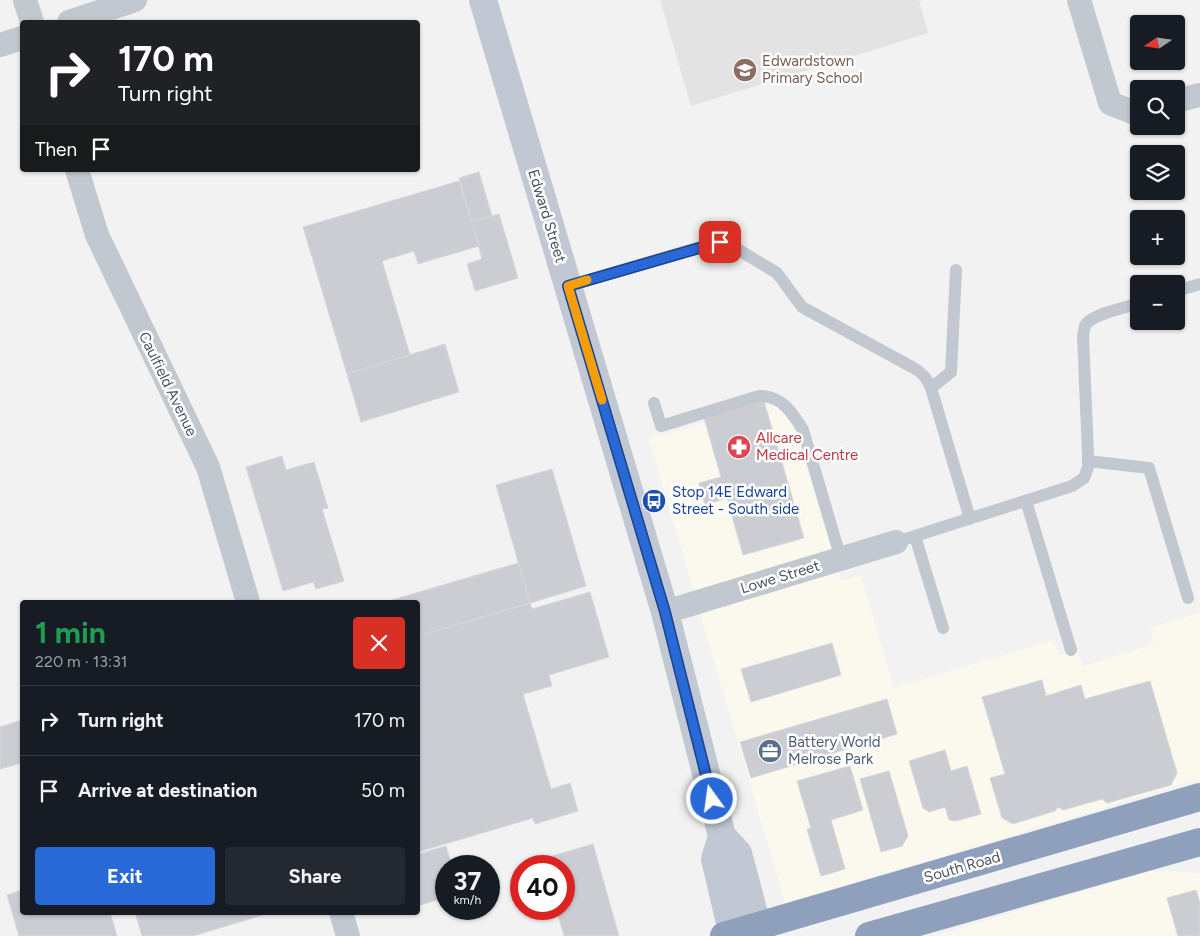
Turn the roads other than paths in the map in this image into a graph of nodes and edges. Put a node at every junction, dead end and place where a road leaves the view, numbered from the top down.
1 (26, 0) edge
2 (135, 0) edge
3 (483, 0) edge
4 (1079, 0) edge
5 (31, 20) edge
6 (75, 20) edge
7 (20, 39) edge
8 (0, 44) edge
9 (1200, 95) edge
10 (1185, 99) edge
11 (1130, 111) edge
12 (78, 172) edge
13 (956, 270) dead end
14 (1200, 284) edge
15 (568, 286) junction
16 (1185, 289) edge
17 (1130, 306) edge
18 (931, 388) junction
19 (654, 403) dead end
20 (1088, 461) junction
21 (1026, 500) junction
22 (970, 518) junction
23 (905, 539) junction
24 (841, 559) junction
25 (1188, 598) dead end
26 (247, 600) edge
27 (665, 612) junction
28 (943, 628) dead end
29 (1072, 650) dead end
30 (1200, 798) edge
31 (1196, 846) edge
32 (342, 915) edge
33 (741, 934) edge
34 (348, 936) edge
35 (869, 936) edge

1 - 5 street
2 - 6 street
3 - 15 street, Edward Street
4 - 11 street
7 - 8 street
9 - 10 street
12 - 26 street, Caulfield Avenue
13 - 18 lane
14 - 16 lane
15 - 18 lane
15 - 27 street, Edward Street
17 - 20 lane
18 - 22 lane
19 - 24 lane
20 - 21 lane
20 - 25 lane
21 - 22 lane
21 - 29 lane
22 - 23 lane
23 - 24 street, Lowe Street
23 - 28 lane
24 - 27 street, Lowe Street
27 - 33 street, Edward Street
30 - 33 highway, South Road
31 - 35 highway
32 - 34 street

